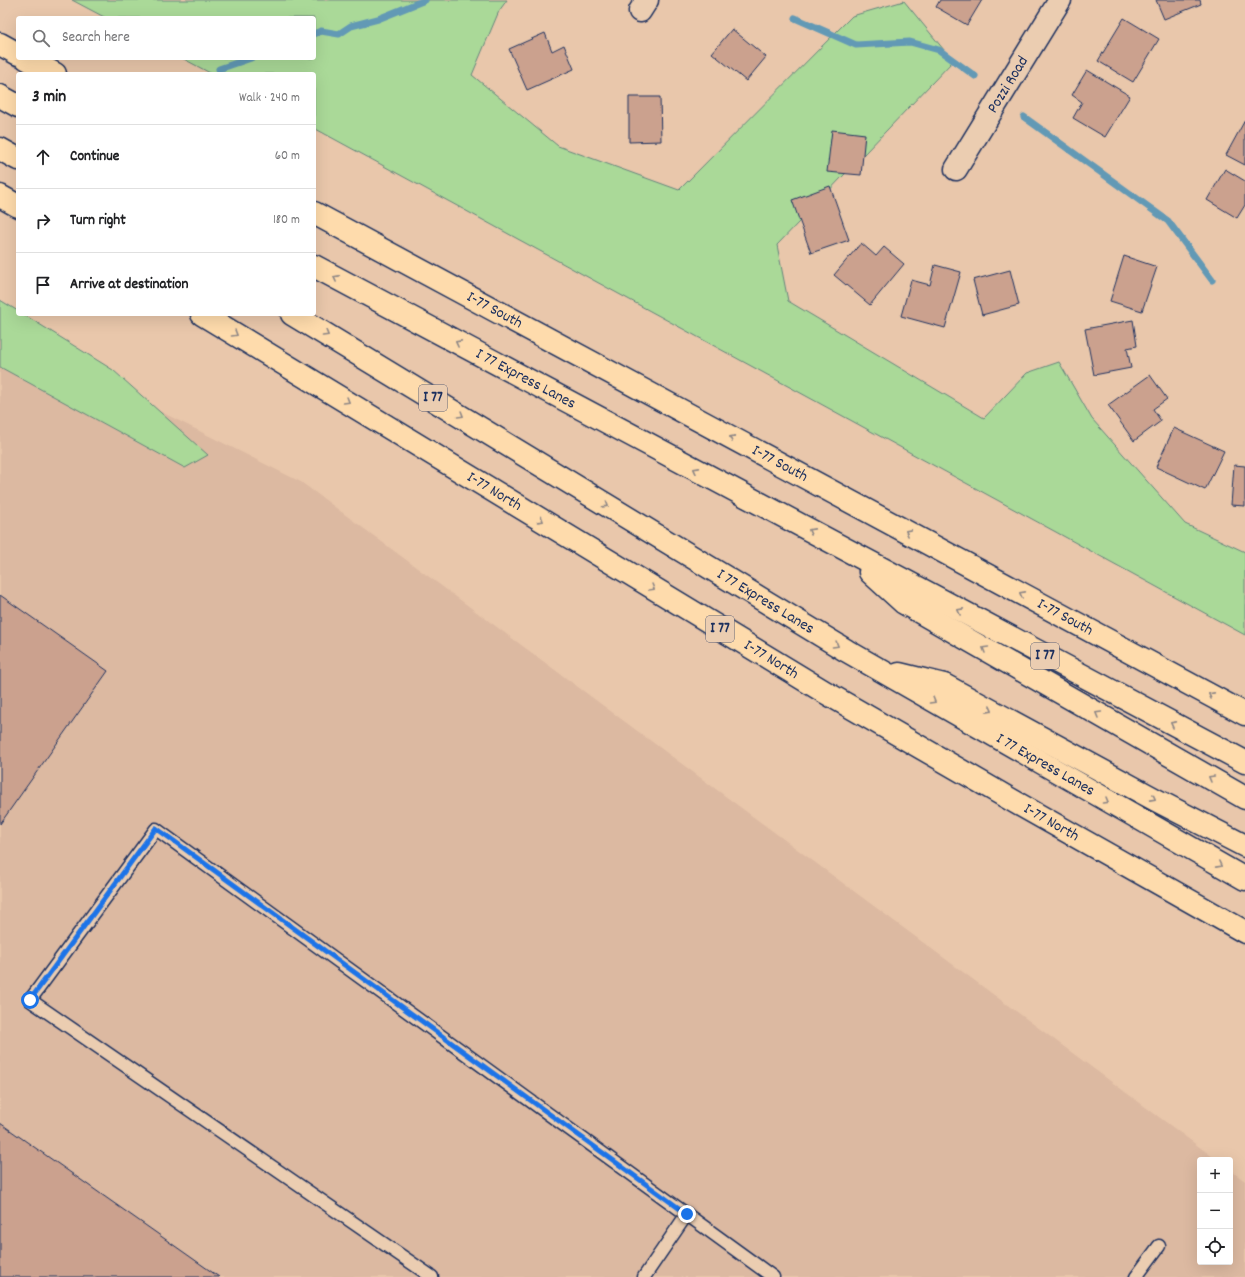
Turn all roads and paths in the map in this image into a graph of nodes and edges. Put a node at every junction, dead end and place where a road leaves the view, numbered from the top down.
1 (1060, 0) edge
2 (0, 44) edge
3 (16, 53) edge
4 (30, 60) edge
5 (51, 72) edge
6 (0, 96) edge
7 (16, 105) edge
8 (0, 149) edge
9 (16, 158) edge
10 (956, 169) dead end
11 (0, 196) edge
12 (16, 205) edge
13 (316, 214) edge
14 (316, 267) edge
15 (205, 316) edge
16 (295, 316) edge
17 (845, 550) junction
18 (875, 668) junction
19 (1245, 714) edge
20 (1245, 762) edge
21 (1245, 798) edge
22 (1245, 846) edge
23 (1245, 879) edge
24 (1245, 932) edge
25 (687, 1214) junction
26 (1159, 1246) dead end
27 (432, 1277) edge
28 (644, 1277) edge
29 (773, 1277) edge
30 (1136, 1277) edge

1 - 10 street, Pozzi Road
2 - 3 highway
4 - 5 highway
6 - 7 highway
8 - 9 highway
11 - 12 highway
19 -> 13 highway, I-77 South
17 -> 14 highway, I 77 Express Lanes / I 77
15 -> 24 highway, I-77 North / I 77
16 -> 18 highway, I 77 Express Lanes / I 77
20 -> 17 highway, I 77 Express Lanes / I 77
21 -> 17 highway
18 -> 22 highway
18 -> 23 highway, I 77 Express Lanes / I 77
25 - 27 lane
25 - 28 lane
25 - 29 lane
26 - 30 lane

